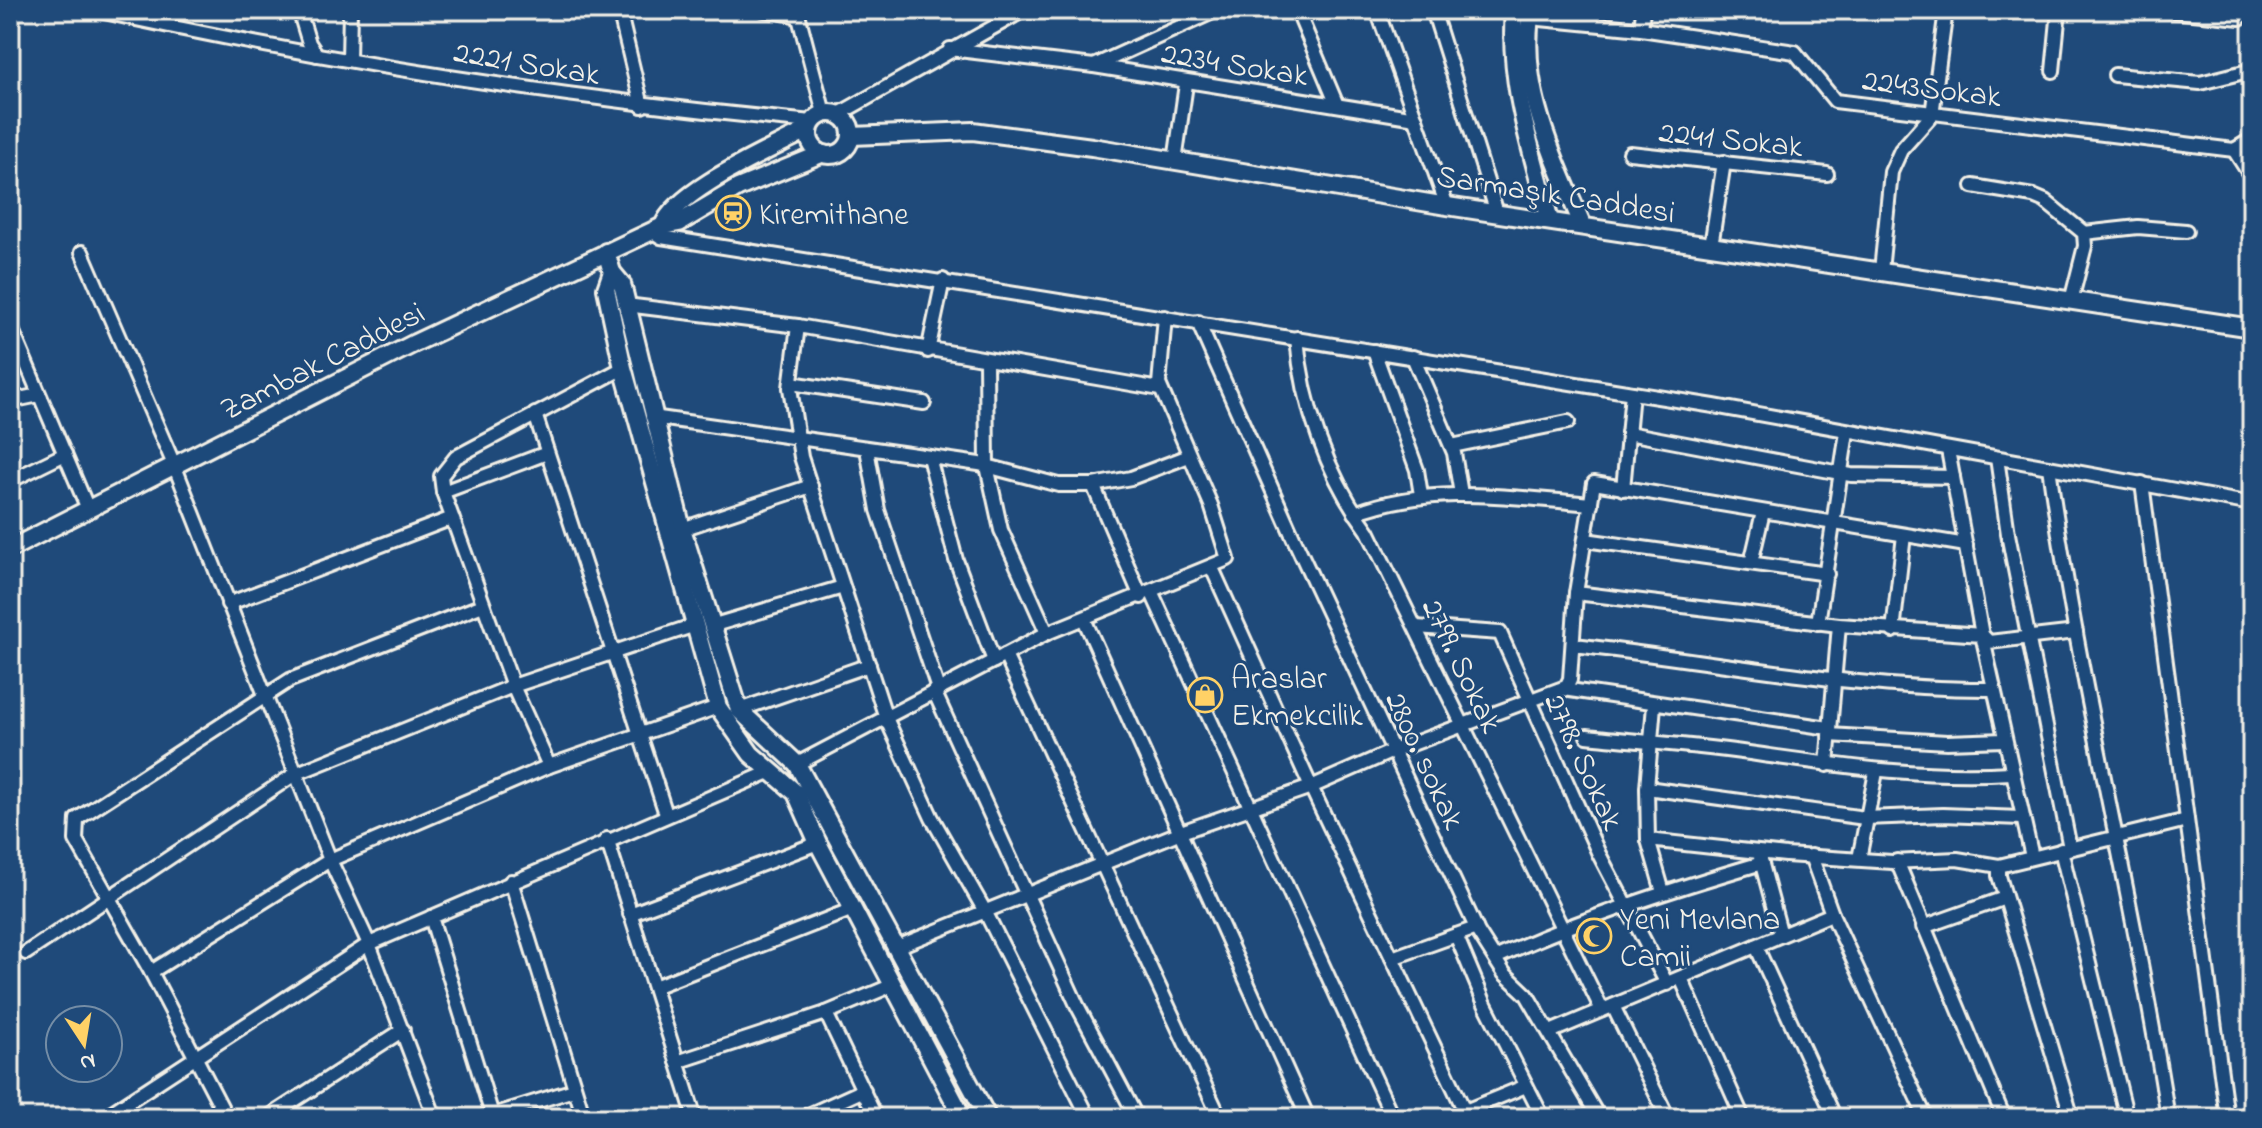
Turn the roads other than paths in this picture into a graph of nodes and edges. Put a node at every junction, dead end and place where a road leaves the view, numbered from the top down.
1 (95, 10) edge
2 (299, 10) edge
3 (350, 10) edge
4 (619, 10) edge
5 (764, 10) edge
6 (1024, 10) edge
7 (1217, 10) edge
8 (1297, 10) edge
9 (1377, 10) edge
10 (1433, 10) edge
11 (1514, 10) edge
12 (1643, 10) edge
13 (1946, 10) edge
14 (2059, 10) edge
15 (2165, 10) edge
16 (798, 13) edge
17 (1530, 14) edge
18 (2240, 18) dead end
19 (1641, 29) junction
20 (950, 49) junction
21 (317, 55) junction
22 (349, 60) junction
23 (1094, 66) junction
24 (2252, 70) edge
25 (2053, 71) dead end
26 (2115, 75) dead end
27 (1186, 84) junction
28 (1337, 105) junction
29 (642, 106) junction
30 (1932, 115) junction
31 (1416, 118) junction
32 (821, 120) junction
33 (852, 136) junction
34 (2252, 139) edge
35 (2234, 150) junction
36 (1630, 153) dead end
37 (821, 154) junction
38 (1175, 161) junction
39 (1724, 162) junction
40 (1827, 174) dead end
41 (2252, 178) edge
42 (1973, 186) dead end
43 (1447, 206) junction
44 (1497, 213) junction
45 (1550, 221) junction
46 (1582, 224) junction
47 (657, 228) junction
48 (2186, 231) dead end
49 (2084, 233) junction
50 (1711, 246) junction
51 (82, 252) dead end
52 (606, 252) junction
53 (1881, 271) junction
54 (612, 272) junction
55 (943, 280) junction
56 (2071, 301) junction
57 (626, 305) junction
58 (1165, 317) junction
59 (1198, 322) junction
60 (10, 325) edge
61 (798, 326) junction
62 (2252, 328) edge
63 (1297, 338) junction
64 (928, 351) junction
65 (1374, 351) junction
66 (1413, 357) junction
67 (986, 361) junction
68 (623, 368) junction
69 (791, 383) junction
70 (1160, 389) junction
71 (1632, 393) junction
72 (39, 395) junction
73 (10, 401) edge
74 (924, 403) dead end
75 (535, 414) junction
76 (652, 417) junction
77 (1568, 422) dead end
78 (1847, 432) junction
79 (1628, 433) junction
80 (798, 439) junction
81 (1452, 446) junction
82 (867, 449) junction
83 (1948, 450) junction
84 (547, 453) junction
85 (65, 454) junction
86 (1189, 456) junction
87 (929, 457) junction
88 (1997, 458) junction
89 (987, 466) junction
90 (175, 467) junction
91 (2049, 467) junction
92 (1841, 473) junction
93 (1953, 477) junction
94 (10, 481) edge
95 (2142, 483) junction
96 (1093, 485) junction
97 (811, 486) junction
98 (1623, 489) junction
99 (443, 492) junction
100 (1461, 494) junction
101 (1421, 495) junction
102 (1591, 504) junction
103 (2252, 504) edge
104 (88, 509) junction
105 (1763, 512) junction
106 (1355, 513) junction
107 (452, 518) junction
108 (1835, 524) junction
109 (682, 529) junction
110 (1904, 535) junction
111 (1585, 540) junction
112 (1966, 545) junction
113 (10, 549) edge
114 (1751, 563) junction
115 (1212, 568) junction
116 (1827, 574) junction
117 (843, 587) junction
118 (1576, 593) junction
119 (1146, 595) junction
120 (228, 604) junction
121 (483, 605) junction
122 (1084, 619) junction
123 (1818, 623) junction
124 (1839, 625) junction
125 (703, 626) junction
126 (1416, 627) junction
127 (1893, 631) junction
128 (2076, 632) junction
129 (1047, 633) junction
130 (1982, 635) junction
131 (2029, 639) junction
132 (1573, 645) junction
133 (611, 655) junction
134 (999, 658) junction
135 (869, 665) junction
136 (1834, 678) junction
137 (513, 686) junction
138 (1563, 689) junction
139 (1993, 689) junction
140 (936, 690) junction
141 (265, 693) junction
142 (1529, 701) junction
143 (1654, 705) junction
144 (718, 707) junction
145 (739, 710) junction
146 (886, 718) junction
147 (1464, 725) junction
148 (1829, 731) junction
149 (638, 733) junction
150 (1587, 736) dead end
151 (2004, 740) junction
152 (1651, 743) junction
153 (1393, 751) junction
154 (797, 764) junction
155 (1827, 765) junction
156 (549, 766) junction
157 (772, 771) junction
158 (1876, 772) junction
159 (2011, 773) junction
160 (295, 774) junction
161 (1311, 787) junction
162 (1647, 788) junction
163 (1248, 807) junction
164 (666, 814) junction
165 (1868, 818) junction
166 (2021, 818) junction
167 (2187, 820) junction
168 (1181, 832) junction
169 (2118, 836) junction
170 (607, 839) junction
171 (1648, 840) junction
172 (818, 843) junction
173 (2065, 849) junction
174 (1811, 856) junction
175 (2032, 857) junction
176 (1760, 858) junction
177 (1859, 859) junction
178 (330, 860) junction
179 (1897, 861) junction
180 (1999, 866) junction
181 (1102, 867) junction
182 (511, 881) junction
183 (1663, 892) junction
184 (1026, 897) junction
185 (110, 898) junction
186 (2005, 898) junction
187 (1626, 903) junction
188 (853, 909) junction
189 (986, 913) junction
190 (630, 914) junction
191 (1832, 914) junction
192 (431, 917) junction
193 (1562, 927) junction
194 (1923, 927) junction
195 (1476, 928) junction
196 (1456, 935) junction
197 (1781, 935) junction
198 (369, 944) junction
199 (1756, 946) junction
200 (897, 947) junction
201 (26, 953) dead end
202 (1392, 958) junction
203 (1495, 958) junction
204 (151, 972) junction
205 (1681, 978) junction
206 (1667, 984) junction
207 (893, 985) junction
208 (654, 987) junction
209 (1608, 1008) junction
210 (826, 1013) junction
211 (403, 1030) junction
212 (1550, 1032) junction
213 (195, 1057) junction
214 (677, 1062) junction
215 (1526, 1086) junction
216 (574, 1090) junction
217 (864, 1090) junction
218 (1466, 1114) edge
219 (432, 1117) edge
220 (493, 1117) edge
221 (103, 1118) edge
222 (227, 1118) edge
223 (267, 1118) edge
224 (584, 1118) edge
225 (695, 1118) edge
226 (802, 1118) edge
227 (876, 1118) edge
228 (963, 1118) edge
229 (988, 1118) edge
230 (1089, 1118) edge
231 (1137, 1118) edge
232 (1220, 1118) edge
233 (1308, 1118) edge
234 (1393, 1118) edge
235 (1448, 1118) edge
236 (1543, 1118) edge
237 (1599, 1118) edge
238 (1668, 1118) edge
239 (1743, 1118) edge
240 (1835, 1118) edge
241 (1926, 1118) edge
242 (2004, 1118) edge
243 (2072, 1118) edge
244 (2127, 1118) edge
245 (2168, 1118) edge
246 (2227, 1118) edge

1 - 21 street, 2221 Sokak
2 - 21 street
3 - 22 street
4 - 29 street
5 - 16 street
6 - 20 street
7 - 23 street
8 - 28 street
9 - 31 street
10 - 44 street
11 - 45 main road
12 - 19 street
13 - 30 street
14 - 25 street
15 - 18 street
16 - 32 street
17 - 19 street, 2243Sokak
17 - 46 main road
19 - 30 street, 2243Sokak
20 - 23 street, 2234 Sokak
20 - 32 street
21 - 22 street, 2221 Sokak
22 - 29 street, 2221 Sokak
23 - 27 street, 2234 Sokak
24 - 26 street
27 - 28 street, 2234 Sokak
27 - 38 street
28 - 31 street, 2234 Sokak
29 - 32 street, 2221 Sokak
30 - 35 street, 2243Sokak
30 - 53 street
31 - 43 street
32 - 33 main road
32 - 37 main road
32 - 47 main road, Zambak Caddesi
33 - 37 main road
33 - 38 main road, Sarmaşık Caddesi
34 - 35 street
35 - 41 street
36 - 39 street, 2241 Sokak
37 - 47 main road, Zambak Caddesi
38 - 43 main road, Sarmaşık Caddesi
39 - 40 street, 2241 Sokak
39 - 50 street
42 - 49 street
43 - 44 main road, Sarmaşık Caddesi
44 - 45 main road, Sarmaşık Caddesi
45 - 46 main road, Sarmaşık Caddesi
46 - 50 main road, Sarmaşık Caddesi
47 - 52 main road, Zambak Caddesi
47 - 55 street
48 - 49 street
49 - 56 street
50 - 53 main road, Sarmaşık Caddesi
51 - 90 street
52 - 54 main road
52 - 90 main road, Zambak Caddesi
53 - 56 main road, Sarmaşık Caddesi
54 - 57 main road
54 - 68 main road
55 - 58 street
55 - 64 street
56 - 62 main road, Sarmaşık Caddesi
57 - 61 street
57 - 76 main road
58 - 59 street
58 - 70 street
59 - 63 street
59 - 153 street, 2800. sokak
60 - 72 street
61 - 64 street
61 - 69 street
63 - 65 street
63 - 106 street, 2799. Sokak
64 - 67 street
65 - 66 street
65 - 101 street
66 - 71 street
66 - 81 street
67 - 70 street
67 - 89 street
68 - 75 street
68 - 125 main road
69 - 74 street
69 - 80 street
70 - 86 street
71 - 78 street
71 - 79 street
72 - 73 street
72 - 85 street
75 - 84 street
75 - 99 street
76 - 80 street
76 - 109 main road
77 - 81 street
78 - 83 street
78 - 92 street
79 - 92 street
79 - 98 street
80 - 82 street
80 - 97 street
81 - 100 street
82 - 87 street
82 - 140 street
83 - 88 street
83 - 93 street
84 - 99 street
84 - 133 street
85 - 94 street
85 - 104 street
86 - 96 street
86 - 115 street
87 - 89 street
87 - 134 street
88 - 91 street
88 - 131 street
89 - 96 street
89 - 129 street
90 - 104 main road, Zambak Caddesi
90 - 120 street
91 - 95 street
91 - 128 street
92 - 93 street
92 - 108 street
93 - 112 street
95 - 103 street
95 - 167 street
96 - 119 street
97 - 109 street
97 - 117 street
98 - 102 street
98 - 105 street
99 - 107 street
100 - 101 street
100 - 102 street
101 - 106 street
102 - 111 street
104 - 113 main road, Zambak Caddesi
105 - 108 street
105 - 114 street
106 - 126 street, 2799. Sokak
107 - 120 street
107 - 121 street
108 - 110 street
108 - 116 street
109 - 125 main road
110 - 112 street
110 - 127 street
111 - 114 street
111 - 118 street
112 - 130 street
114 - 116 street
115 - 119 street
115 - 161 street
116 - 123 street
117 - 125 street
117 - 135 street
118 - 123 street
118 - 132 street
119 - 122 street
119 - 163 street
120 - 141 street
121 - 137 street
121 - 141 street
122 - 129 street
122 - 168 street
123 - 124 street
124 - 127 street
124 - 136 street
125 - 133 street
125 - 144 main road
125 - 145 main road
126 - 142 street, 2798. Sokak
126 - 147 street, 2799. Sokak
127 - 130 street
128 - 131 street
128 - 169 street
129 - 134 street
130 - 131 street
130 - 139 street
131 - 173 street
132 - 136 street
132 - 138 street
133 - 137 street
133 - 149 street
134 - 140 street
134 - 181 street
135 - 145 street
135 - 146 street
136 - 139 street
136 - 148 street
137 - 156 street
137 - 160 street
138 - 142 street
138 - 143 street
139 - 151 street
140 - 146 street
140 - 184 street
141 - 160 street
141 - 185 street
142 - 147 street
142 - 187 street, 2798. Sokak
143 - 148 street
143 - 152 street
144 - 149 street
144 - 157 main road
145 - 154 main road
146 - 154 street
146 - 189 street
147 - 153 street
147 - 193 street, 2799. Sokak
148 - 151 street
148 - 155 street
149 - 156 street
149 - 164 street
150 - 152 street
151 - 159 street
152 - 155 street
152 - 162 street
153 - 161 street
153 - 195 street, 2800. sokak
154 - 200 main road
155 - 158 street
156 - 178 street
157 - 164 street
157 - 172 main road
158 - 159 street
158 - 165 street
159 - 166 street
160 - 178 street
160 - 185 street
161 - 163 street
161 - 202 street
162 - 165 street
162 - 171 street
163 - 168 street
163 - 234 street
164 - 170 street
165 - 166 street
165 - 177 street
166 - 175 street
167 - 169 street
167 - 246 street
168 - 181 street
168 - 233 street
169 - 173 street
169 - 245 street
170 - 182 street
170 - 190 street
171 - 176 street
171 - 183 street
172 - 188 main road
172 - 190 street
173 - 175 street
173 - 244 street
174 - 176 street
174 - 177 street
174 - 191 street
175 - 180 street
176 - 183 street
176 - 197 street
177 - 179 street
178 - 198 street
178 - 204 street
179 - 180 street
179 - 194 street
180 - 186 street
181 - 184 street
181 - 232 street
182 - 192 street
182 - 216 street
183 - 187 street
184 - 189 street
184 - 231 street
185 - 201 street
185 - 204 street
186 - 194 street
186 - 243 street
187 - 193 street
187 - 206 street, 2798. Sokak
188 - 207 main road
188 - 208 street
189 - 200 street
189 - 230 street
190 - 208 street
191 - 197 street
191 - 241 street
192 - 198 street
192 - 220 street
193 - 203 street
193 - 209 street, 2799. Sokak
194 - 242 street
195 - 196 street
195 - 203 street, 2800. sokak
196 - 202 street
196 - 215 street
197 - 199 street
198 - 211 street
198 - 213 street
199 - 205 street
199 - 240 street
200 - 229 main road
202 - 218 street
203 - 212 street, 2800. sokak
204 - 213 street
205 - 206 street
205 - 239 street
206 - 209 street
207 - 210 street
207 - 228 main road
208 - 214 street
209 - 212 street
209 - 238 street, 2799. Sokak
210 - 214 street
210 - 217 street
211 - 219 street
211 - 223 street
212 - 237 street, 2800. sokak
213 - 221 street
213 - 222 street
214 - 225 street
215 - 218 street
215 - 236 street
216 - 220 street
216 - 224 street
217 - 226 street
217 - 227 street
218 - 235 street

